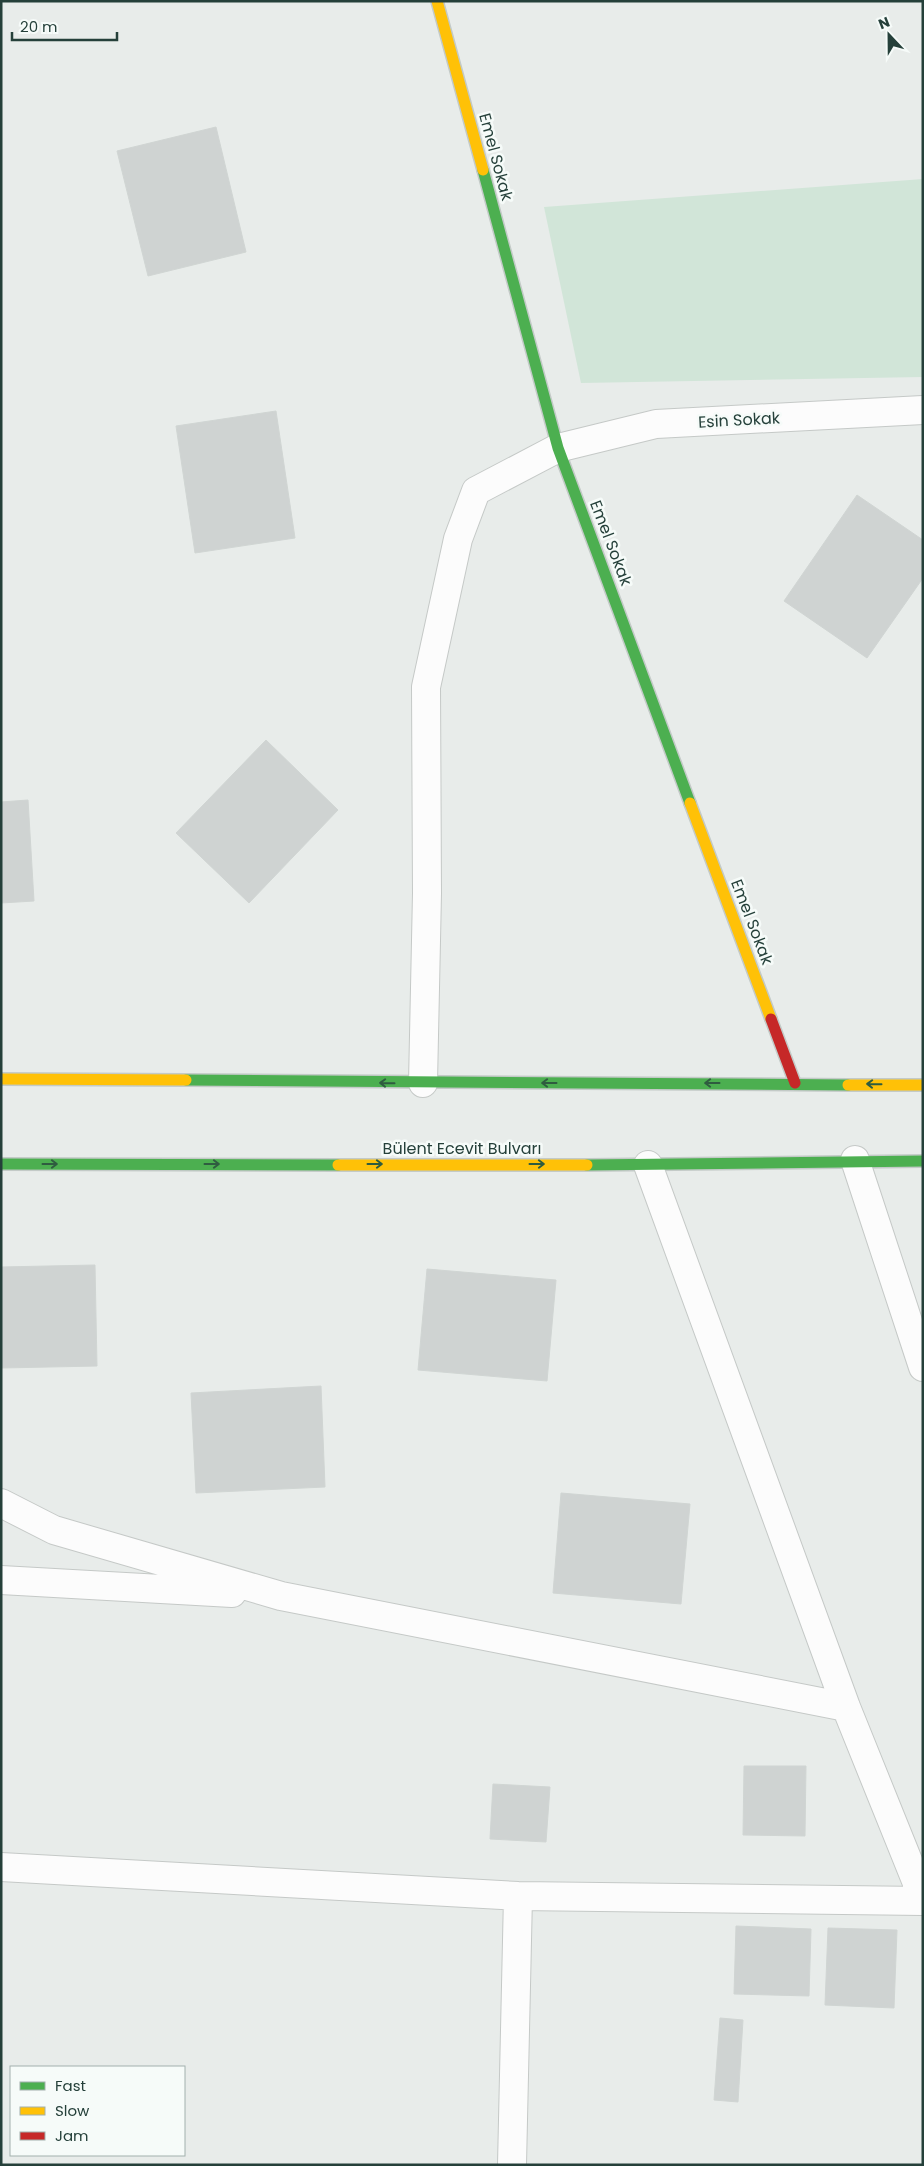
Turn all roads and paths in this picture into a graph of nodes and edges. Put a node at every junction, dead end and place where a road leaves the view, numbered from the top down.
1 (437, 1) edge
2 (923, 410) edge
3 (558, 448) junction
4 (1, 1079) edge
5 (423, 1083) junction
6 (795, 1083) junction
7 (923, 1085) edge
8 (856, 1160) junction
9 (923, 1161) edge
10 (1, 1164) edge
11 (648, 1165) junction
12 (923, 1367) edge
13 (1, 1503) edge
14 (1, 1580) edge
15 (280, 1596) junction
16 (846, 1707) junction
17 (1, 1867) edge
18 (518, 1896) junction
19 (923, 1900) edge
20 (512, 2165) edge

1 - 3 main road, Emel Sokak
2 - 3 street, Esin Sokak
3 - 5 street, Esin Sokak
3 - 6 main road, Emel Sokak
5 -> 4 main road
6 -> 5 main road
7 -> 6 main road
8 - 9 main road, Bülent Ecevit Bulvarı
8 - 11 main road, Bülent Ecevit Bulvarı
8 - 12 street
10 -> 11 main road, Bülent Ecevit Bulvarı
11 - 16 street
13 - 15 street
14 - 15 street
15 - 16 street
16 - 19 street
17 - 18 street
18 - 19 street
18 - 20 street

